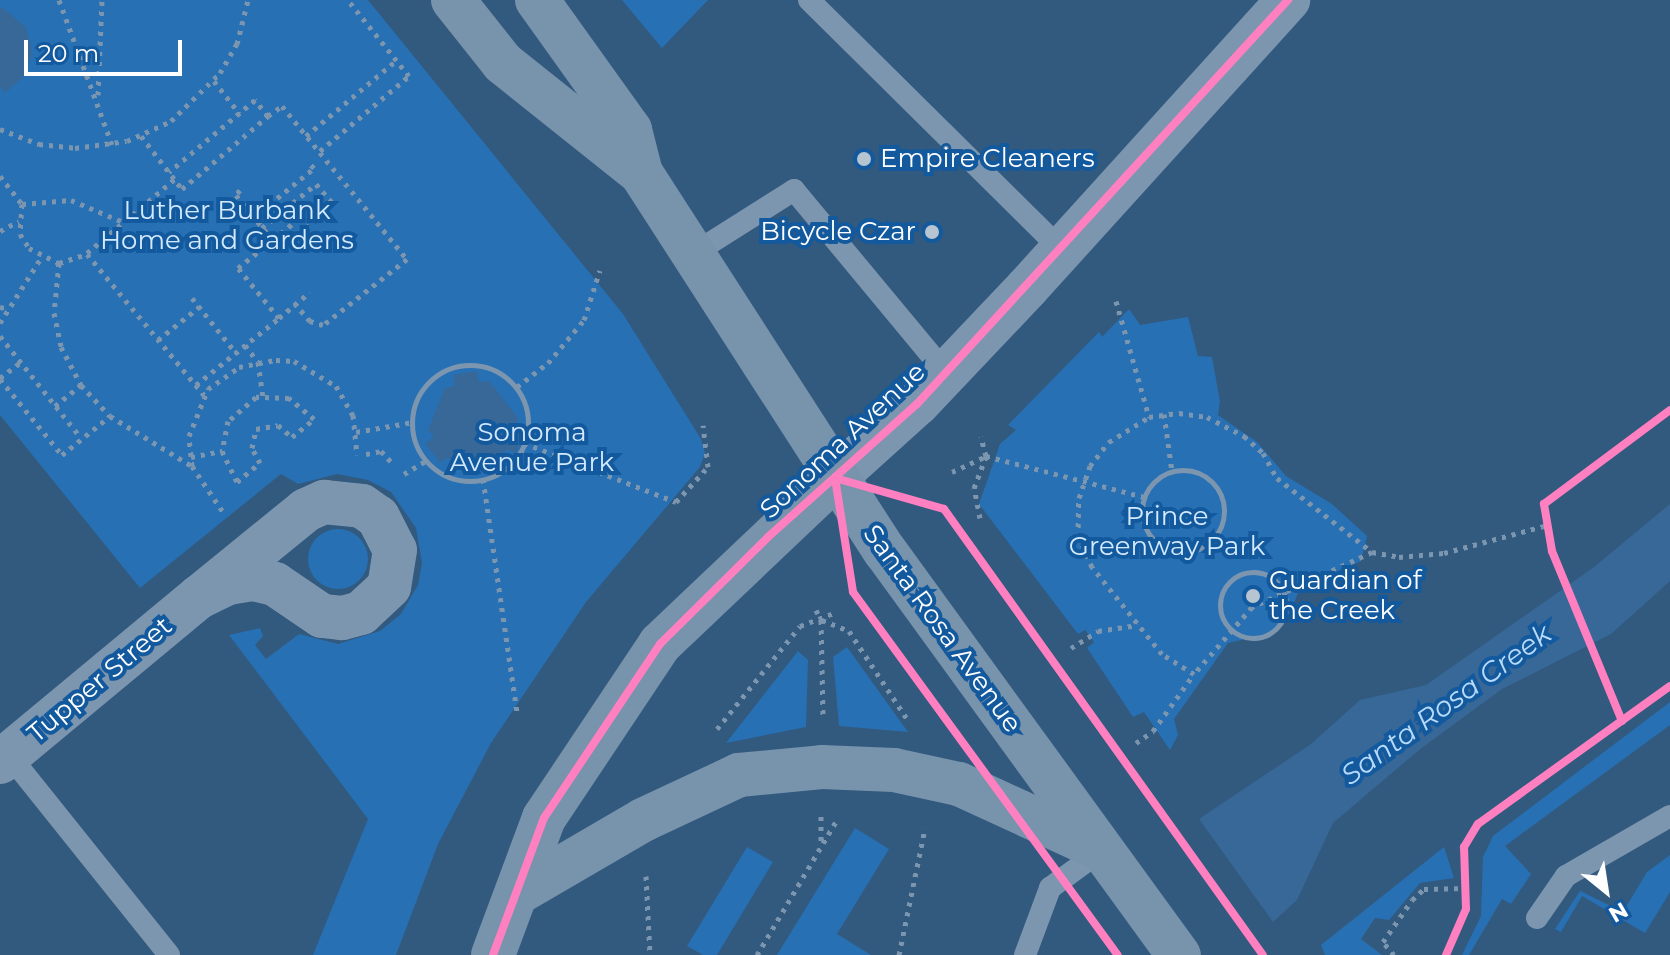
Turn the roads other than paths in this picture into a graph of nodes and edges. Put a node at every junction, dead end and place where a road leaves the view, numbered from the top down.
1 (453, 0) edge
2 (537, 0) edge
3 (809, 0) edge
4 (1288, 0) edge
5 (641, 173) junction
6 (1062, 250) junction
7 (696, 252) junction
8 (946, 373) junction
9 (835, 478) junction
10 (199, 597) dead end
11 (4, 759) edge
12 (1670, 816) edge
13 (1102, 850) junction
14 (516, 894) junction
15 (1537, 918) dead end
16 (169, 955) edge
17 (493, 955) edge
18 (1025, 955) edge
19 (1179, 955) edge

1 - 5 main road, Santa Rosa Avenue
2 - 5 main road, Santa Rosa Avenue
3 - 6 lane
4 - 6 street, Sonoma Avenue
5 - 7 main road, Santa Rosa Avenue
6 - 8 street, Sonoma Avenue
7 - 8 lane
7 - 9 main road, Santa Rosa Avenue
8 - 9 street, Sonoma Avenue
9 - 13 main road, Santa Rosa Avenue
9 - 14 main road, Sonoma Avenue
10 - 11 street, Tupper Street
11 - 16 lane
12 - 15 lane
13 - 14 main road
13 - 18 lane
13 - 19 main road, Santa Rosa Avenue
14 - 17 main road, Sonoma Avenue

